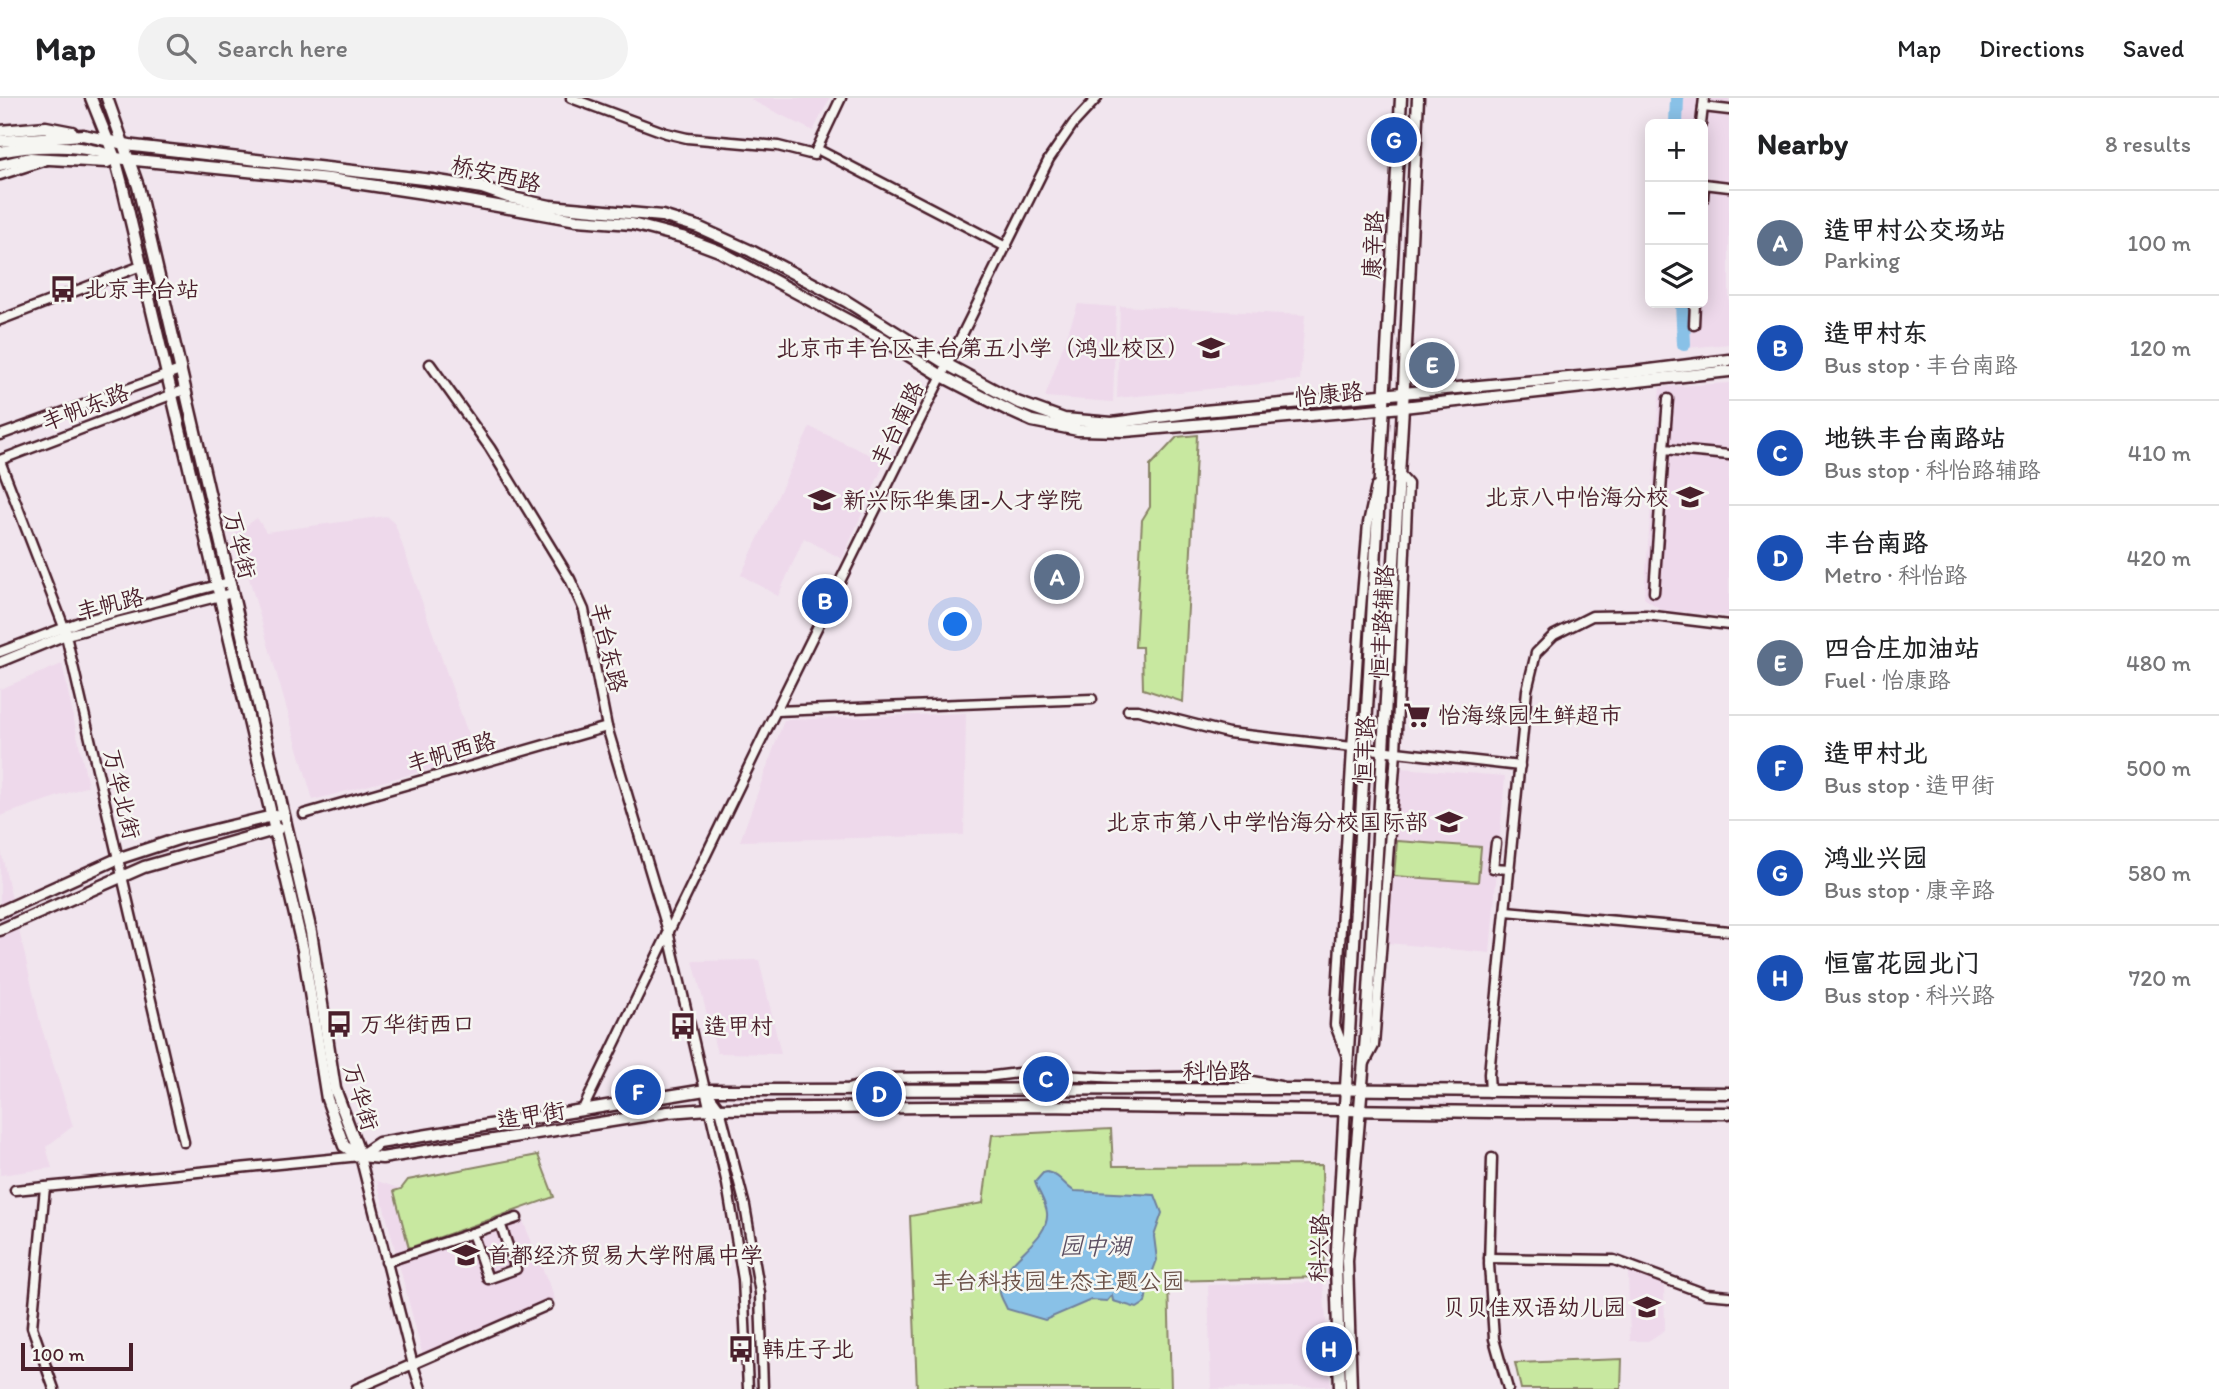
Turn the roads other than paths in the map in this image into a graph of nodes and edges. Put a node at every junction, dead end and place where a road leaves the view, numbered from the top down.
1 (91, 98) edge
2 (107, 98) edge
3 (571, 98) edge
4 (841, 98) edge
5 (1097, 98) edge
6 (1401, 98) edge
7 (1418, 98) edge
8 (1703, 103) edge
9 (1729, 110) edge
10 (0, 131) edge
11 (83, 135) junction
12 (107, 139) junction
13 (0, 141) edge
14 (123, 143) junction
15 (0, 152) edge
16 (815, 152) junction
17 (51, 158) junction
18 (115, 158) junction
19 (128, 159) junction
20 (0, 165) edge
21 (0, 175) edge
22 (1708, 185) edge
23 (1729, 187) edge
24 (1006, 247) junction
25 (141, 267) junction
26 (1695, 308) edge
27 (0, 320) edge
28 (1694, 326) dead end
29 (1729, 360) edge
30 (430, 364) dead end
31 (948, 365) junction
32 (180, 370) junction
33 (1729, 371) edge
34 (167, 374) junction
35 (942, 376) junction
36 (184, 390) junction
37 (1404, 392) junction
38 (1384, 394) junction
39 (171, 395) junction
40 (1668, 399) dead end
41 (1403, 407) junction
42 (1384, 408) junction
43 (0, 435) edge
44 (1664, 449) junction
45 (1729, 455) edge
46 (0, 460) edge
47 (1381, 466) junction
48 (1399, 474) junction
49 (229, 582) junction
50 (218, 585) junction
51 (1654, 592) dead end
52 (232, 593) junction
53 (221, 596) junction
54 (1729, 625) edge
55 (65, 631) junction
56 (0, 652) edge
57 (0, 662) edge
58 (1092, 699) dead end
59 (1128, 710) dead end
60 (776, 711) junction
61 (607, 727) junction
62 (1352, 747) junction
63 (1366, 749) junction
64 (1383, 751) junction
65 (1396, 752) junction
66 (1520, 766) junction
67 (284, 813) junction
68 (304, 814) dead end
69 (271, 816) junction
70 (288, 827) junction
71 (274, 830) junction
72 (1496, 843) dead end
73 (117, 859) junction
74 (1510, 869) junction
75 (121, 876) junction
76 (1506, 911) junction
77 (0, 912) edge
78 (0, 930) edge
79 (668, 931) junction
80 (1729, 931) edge
81 (1348, 1057) junction
82 (1363, 1065) junction
83 (848, 1089) junction
84 (1293, 1089) junction
85 (705, 1090) junction
86 (1346, 1090) junction
87 (1360, 1090) junction
88 (1490, 1092) junction
89 (1729, 1093) edge
90 (583, 1109) junction
91 (709, 1109) junction
92 (720, 1109) junction
93 (1345, 1109) junction
94 (1358, 1110) junction
95 (1729, 1113) edge
96 (184, 1142) dead end
97 (360, 1156) junction
98 (1492, 1158) dead end
99 (45, 1187) junction
100 (16, 1190) dead end
101 (517, 1218) dead end
102 (500, 1223) junction
103 (472, 1233) junction
104 (1489, 1258) junction
105 (386, 1262) junction
106 (1729, 1296) edge
107 (548, 1306) dead end
108 (413, 1365) junction
109 (54, 1389) edge
110 (356, 1389) edge
111 (422, 1389) edge
112 (748, 1389) edge
113 (763, 1389) edge
114 (1340, 1389) edge
115 (1351, 1389) edge
116 (1508, 1389) edge

1 - 12 main road, 万华街
2 - 14 main road, 万华街
3 - 16 street
4 - 16 street
5 - 24 street, 丰台南路
6 - 38 main road, 康辛路
7 - 37 main road, 康辛路
8 - 9 street
10 - 11 main road
11 - 12 main road, 桥安西路
11 - 13 main road, 桥安西路
12 - 14 main road, 桥安西路
12 - 18 main road, 万华街
14 - 19 main road, 万华街
14 - 31 main road, 桥安西路
15 - 18 main road, 桥安西路
16 - 24 street
17 - 18 main road
17 - 20 main road
17 - 21 street
18 - 19 main road, 桥安西路
18 - 25 main road, 万华街
19 - 32 main road, 万华街
19 - 35 main road, 桥安西路
22 - 23 street
24 - 31 street, 丰台南路
25 - 27 street
25 - 34 main road, 万华街
26 - 28 street
29 - 37 main road, 怡康路
30 - 61 street, 丰台东路
31 - 35 street, 丰台南路
31 - 38 main road, 怡康路
32 - 34 street, 丰帆东路
32 - 36 main road, 万华街
33 - 41 main road, 怡康路
34 - 39 main road, 万华街
34 - 43 street, 丰帆东路
35 - 42 main road, 怡康路
35 - 60 street, 丰台南路
36 - 39 street, 丰帆东路
36 - 49 main road, 万华街
37 - 38 main road, 怡康路
37 - 41 main road, 恒丰路
38 - 42 main road, 恒丰路
39 - 46 street, 丰帆东路
39 - 50 main road, 万华街
40 - 44 street
41 - 42 main road, 怡康路
41 - 48 main road, 恒丰路
42 - 47 main road, 恒丰路
44 - 45 street
44 - 51 street
46 - 55 street, 万华北街
47 - 62 street, 恒丰路辅路
47 - 63 main road, 恒丰路
48 - 64 main road, 恒丰路
48 - 65 street, 恒丰路辅路
49 - 50 street, 丰帆路
49 - 52 main road, 万华街
50 - 53 main road, 万华街
50 - 55 street, 丰帆路
52 - 53 street, 丰帆路
52 - 67 main road, 万华街
53 - 55 street, 丰帆路
53 - 69 main road, 万华街
54 - 66 street
55 - 56 street, 丰帆路
55 - 57 street, 丰帆路
55 - 73 street, 万华北街
58 - 60 street
59 - 62 street
60 - 79 street, 丰台南路
61 - 68 street, 丰帆西路
61 - 79 street, 丰台东路
62 - 63 street
62 - 81 street, 恒丰路辅路
63 - 64 street
63 - 81 main road, 恒丰路
64 - 65 street
64 - 82 main road, 恒丰路
65 - 66 street
65 - 82 street, 恒丰路辅路
66 - 74 street
67 - 69 main road
67 - 70 main road, 万华街
69 - 71 main road, 万华街
69 - 73 main road
70 - 71 main road
70 - 97 main road, 万华街
71 - 75 main road
71 - 97 main road, 万华街
72 - 74 street
73 - 75 street, 万华北街
73 - 77 main road
74 - 76 street
75 - 78 main road
75 - 96 street, 万华北街
76 - 80 street
76 - 88 street
79 - 85 street
79 - 90 street, 造甲街
81 - 86 main road, 恒丰路
82 - 87 main road, 恒丰路
83 - 84 main road, 科怡路
83 - 84 street
83 - 85 main road, 科怡路
84 - 86 main road, 科怡路
85 - 90 main road, 造甲街
85 - 91 street
85 - 92 street
86 - 87 main road, 科怡路
86 - 93 main road, 恒丰路
87 - 88 main road, 科怡路
87 - 94 main road, 恒丰路
88 - 89 main road, 科怡路
90 - 97 main road, 造甲街
91 - 92 main road, 科怡路
91 - 97 main road, 造甲街
91 - 112 street
92 - 93 main road, 科怡路
92 - 113 street
93 - 94 main road, 科怡路
93 - 114 main road, 科兴路
94 - 95 main road, 科怡路
94 - 115 main road, 科兴路
97 - 99 street, 造甲街
97 - 105 street
98 - 104 street
99 - 100 street, 造甲街
99 - 109 street
101 - 102 street
102 - 103 street
102 - 103 street
103 - 105 street
104 - 106 street
104 - 116 street
105 - 108 street
107 - 108 street
108 - 110 street
108 - 111 street

